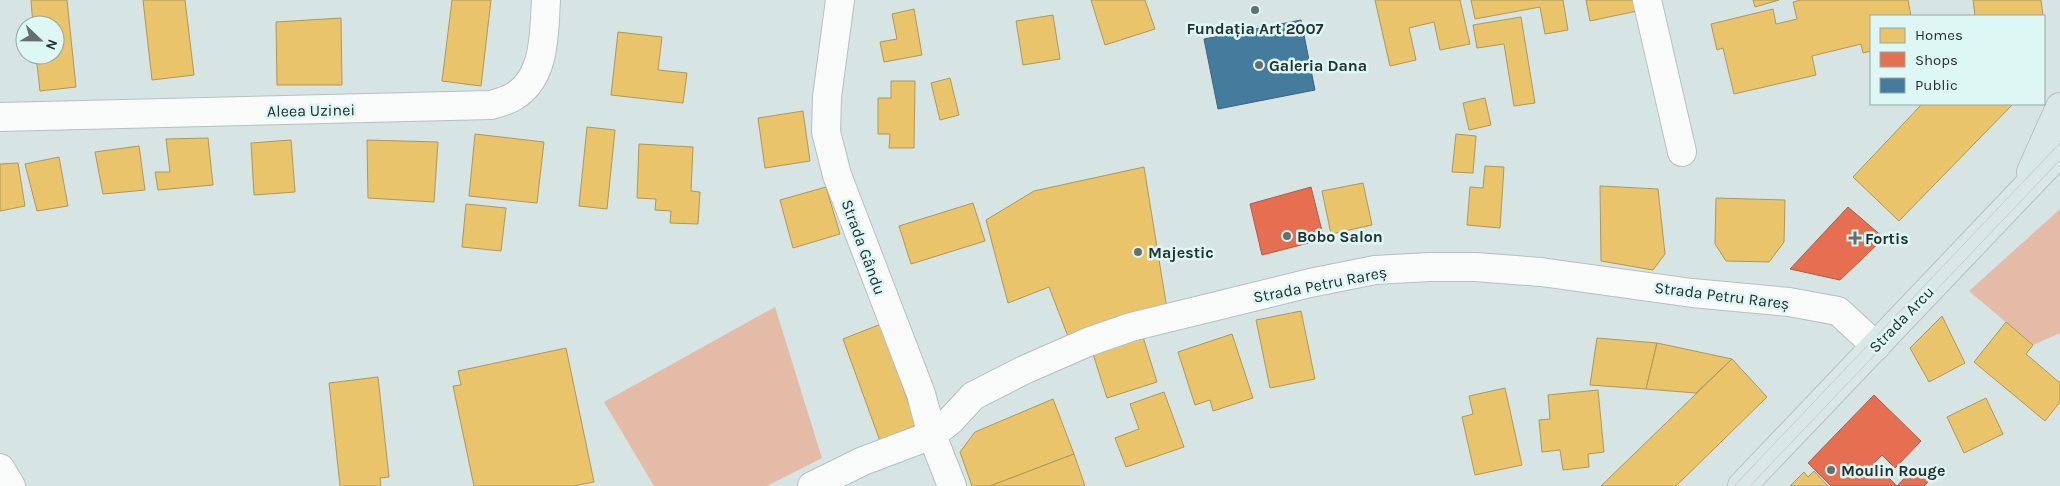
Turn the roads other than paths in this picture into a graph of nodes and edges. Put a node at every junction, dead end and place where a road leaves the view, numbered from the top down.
1 (546, 0) edge
2 (840, 0) edge
3 (1648, 0) edge
4 (2060, 107) edge
5 (0, 118) edge
6 (1682, 152) dead end
7 (2060, 152) edge
8 (2024, 191) junction
9 (1876, 346) junction
10 (932, 435) junction
11 (0, 468) edge
12 (11, 486) edge
13 (812, 486) edge
14 (952, 486) edge
15 (1742, 486) edge

1 - 5 street, Aleea Uzinei
2 - 10 street, Strada Gându
3 - 6 street
4 - 8 main road
7 - 8 main road, Strada Arcu
8 - 9 main road, Strada Arcu
9 - 10 street, Strada Petru Rareș
9 - 15 main road, Strada Arcu
10 - 13 street, Strada Petru Rareș
10 - 14 street, Strada Gându
11 - 12 street

